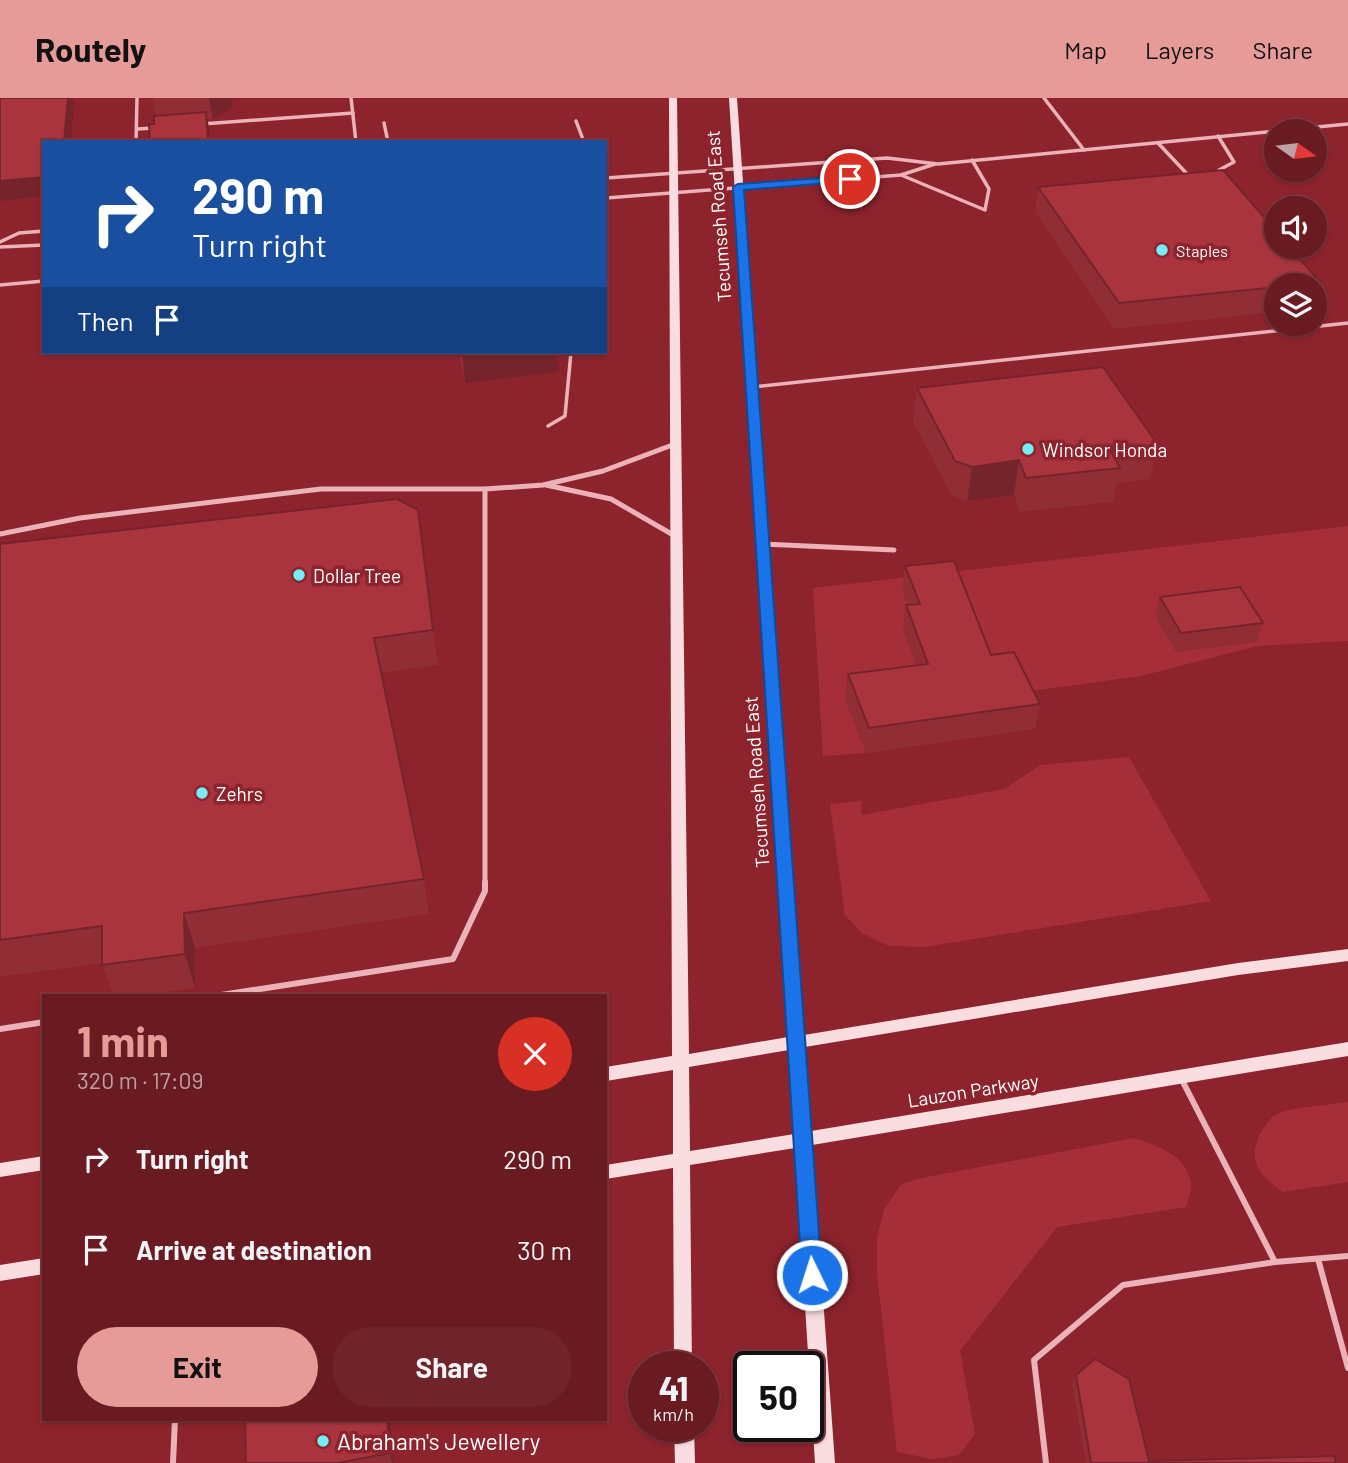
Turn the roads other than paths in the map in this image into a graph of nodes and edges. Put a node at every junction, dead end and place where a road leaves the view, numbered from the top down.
1 (137, 98) edge
2 (351, 98) edge
3 (673, 98) edge
4 (733, 98) edge
5 (1044, 98) edge
6 (353, 113) junction
7 (576, 121) dead end
8 (384, 123) dead end
9 (1348, 124) edge
10 (192, 125) edge
11 (164, 127) edge
12 (136, 129) junction
13 (1218, 136) junction
14 (136, 140) edge
15 (356, 140) edge
16 (388, 140) edge
17 (583, 140) edge
18 (1158, 143) junction
19 (1084, 150) junction
20 (972, 160) junction
21 (937, 163) junction
22 (737, 168) junction
23 (1219, 170) edge
24 (674, 172) junction
25 (901, 175) junction
26 (1189, 176) edge
27 (607, 178) edge
28 (738, 187) junction
29 (674, 192) junction
30 (607, 198) edge
31 (42, 230) edge
32 (0, 245) edge
33 (42, 245) edge
34 (42, 281) edge
35 (0, 285) edge
36 (1348, 323) edge
37 (571, 354) edge
38 (752, 387) junction
39 (548, 426) dead end
40 (676, 444) junction
41 (543, 485) junction
42 (485, 489) junction
43 (0, 534) edge
44 (676, 537) junction
45 (763, 544) junction
46 (894, 550) dead end
47 (1348, 955) edge
48 (228, 994) edge
49 (42, 1022) edge
50 (0, 1029) edge
51 (796, 1042) junction
52 (1348, 1049) edge
53 (679, 1062) junction
54 (607, 1074) edge
55 (1180, 1077) junction
56 (803, 1140) junction
57 (681, 1159) junction
58 (42, 1163) edge
59 (0, 1170) edge
60 (607, 1172) edge
61 (1348, 1256) edge
62 (1318, 1259) junction
63 (1275, 1262) junction
64 (42, 1266) edge
65 (0, 1273) edge
66 (683, 1351) edge
67 (1348, 1368) edge
68 (175, 1421) edge
69 (684, 1442) edge
70 (173, 1463) edge
71 (685, 1463) edge
72 (825, 1463) edge
73 (1046, 1463) edge

1 - 12 lane
2 - 6 lane
3 - 24 main road, Tecumseh Road East
4 - 22 main road, Tecumseh Road East
5 - 19 lane
6 - 10 lane
6 - 15 lane
7 - 17 lane
8 - 16 lane
9 - 13 lane
11 - 12 lane
12 - 14 lane
13 - 18 lane
13 - 23 lane
18 - 19 lane
18 - 26 lane
19 - 20 lane
20 - 21 lane
20 - 25 lane
21 - 22 lane
21 - 25 lane
22 - 24 lane
22 - 28 main road, Tecumseh Road East
24 - 27 lane
24 - 29 main road, Tecumseh Road East
25 - 28 lane
28 - 29 lane
28 - 38 main road, Tecumseh Road East
29 - 30 lane
29 - 40 main road, Tecumseh Road East
31 - 32 lane
32 - 33 lane
34 - 35 lane
36 - 38 lane
37 - 39 lane
38 - 45 main road, Tecumseh Road East
40 - 41 lane
40 - 44 main road, Tecumseh Road East
41 - 42 lane
41 - 44 lane
42 - 43 lane
42 - 48 lane
44 - 53 main road, Tecumseh Road East
45 - 46 lane
45 - 51 main road, Tecumseh Road East
47 - 51 main road
49 - 50 lane
51 - 53 main road
51 - 56 main road, Tecumseh Road East
52 - 55 main road, Lauzon Parkway
53 - 54 main road
53 - 57 main road, Tecumseh Road East
55 - 56 main road, Lauzon Parkway
55 - 63 lane
56 - 57 main road, Lauzon Parkway
56 - 72 main road, Tecumseh Road East
57 - 60 main road, Lauzon Parkway
57 - 66 main road, Tecumseh Road East
58 - 59 main road
61 - 62 lane
62 - 63 lane
62 - 67 lane
63 - 73 lane
64 - 65 main road
68 - 70 lane
69 - 71 main road

